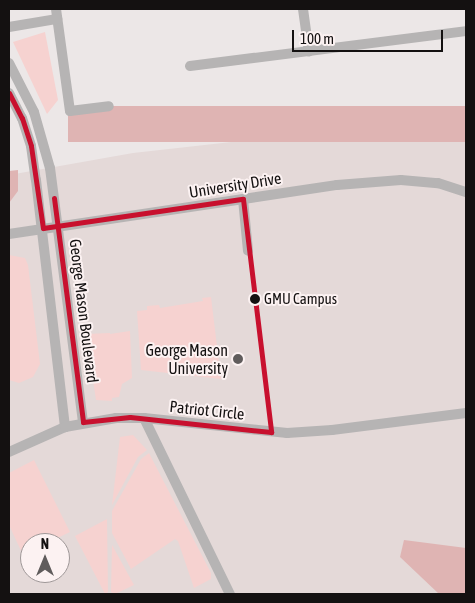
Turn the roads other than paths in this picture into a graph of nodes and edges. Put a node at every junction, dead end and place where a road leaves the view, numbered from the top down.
1 (303, 9) edge
2 (56, 14) edge
3 (9, 27) edge
4 (466, 31) edge
5 (309, 52) junction
6 (9, 63) edge
7 (190, 66) dead end
8 (9, 93) edge
9 (109, 106) dead end
10 (466, 192) edge
11 (243, 199) junction
12 (58, 226) junction
13 (43, 228) junction
14 (9, 234) edge
15 (248, 251) dead end
16 (466, 413) edge
17 (144, 418) junction
18 (83, 422) junction
19 (65, 427) junction
20 (9, 452) edge
21 (230, 594) edge

1 - 5 street
2 - 3 street
2 - 9 street
4 - 5 street
5 - 7 street
6 - 12 street, George Mason Boulevard
8 - 13 street, George Mason Boulevard
10 - 11 street, University Drive
11 - 12 street, University Drive
11 - 15 street
12 - 13 street, University Drive
12 - 18 street, George Mason Boulevard
13 - 14 street, University Drive
13 - 19 street, George Mason Boulevard
16 - 17 street, Patriot Circle
17 - 18 street, Patriot Circle
17 - 21 street
18 - 19 street, Patriot Circle
19 - 20 street, Patriot Circle

